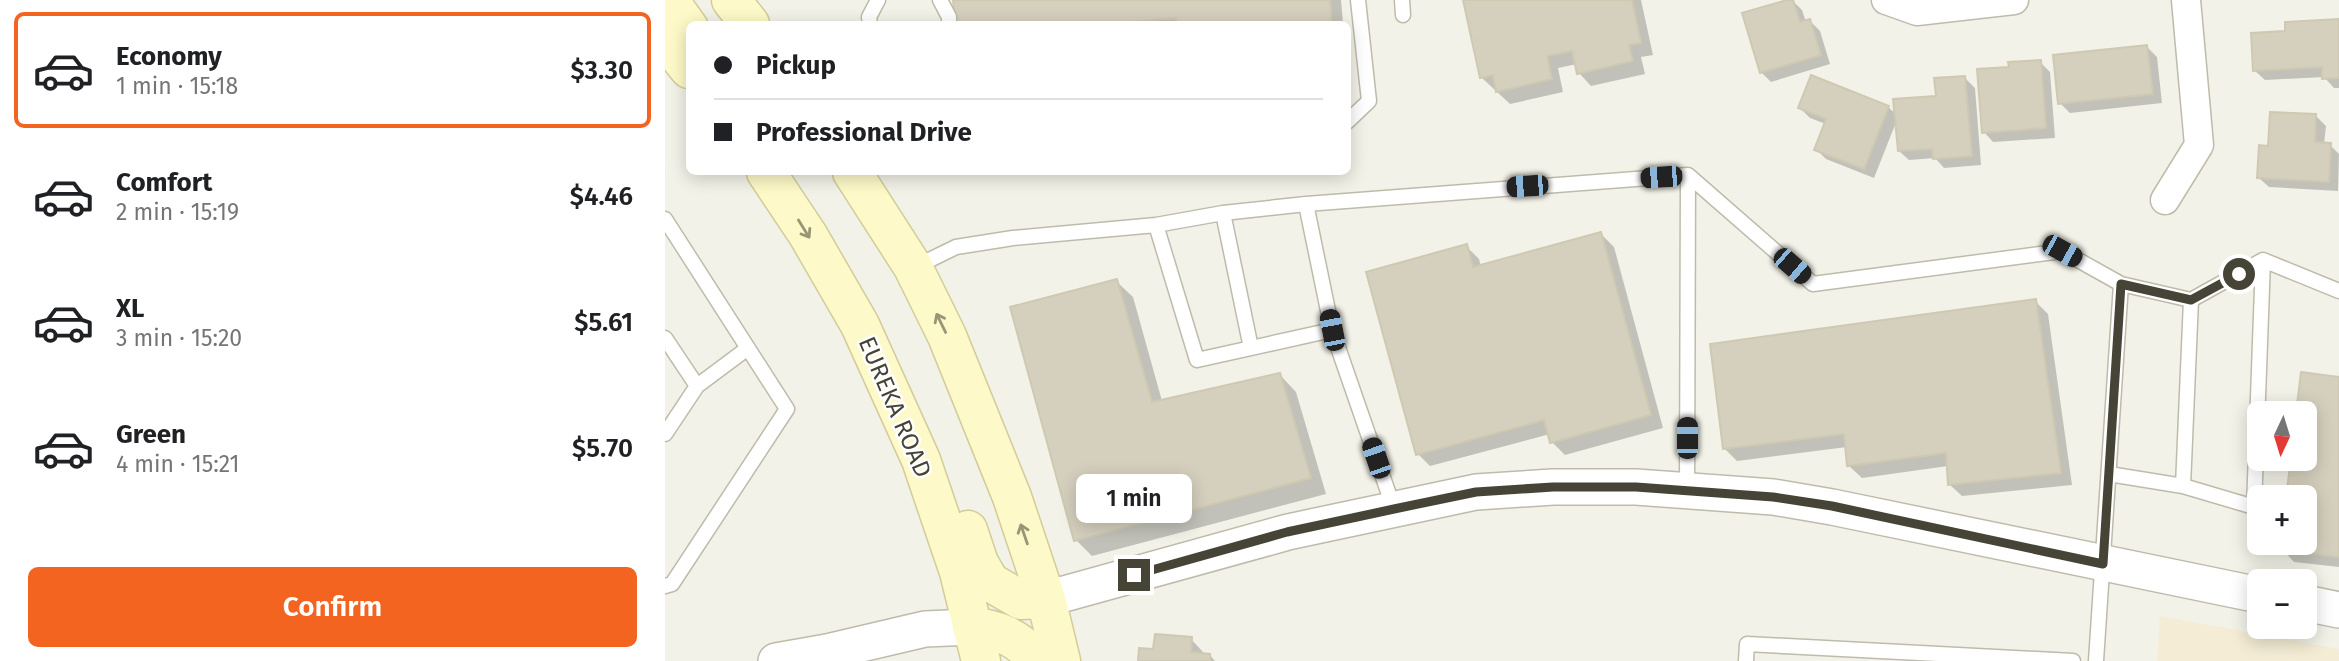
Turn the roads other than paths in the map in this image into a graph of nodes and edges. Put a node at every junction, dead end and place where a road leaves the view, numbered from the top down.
1 (669, 0) edge
2 (731, 0) edge
3 (940, 0) edge
4 (1358, 0) edge
5 (1887, 0) edge
6 (2014, 0) edge
7 (2186, 0) edge
8 (748, 21) edge
9 (949, 21) edge
10 (686, 24) edge
11 (665, 39) edge
12 (686, 65) edge
13 (1351, 118) edge
14 (769, 175) edge
15 (854, 175) edge
16 (1688, 175) junction
17 (2165, 200) dead end
18 (1306, 204) junction
19 (1223, 213) junction
20 (665, 219) edge
21 (1156, 225) junction
22 (2263, 260) junction
23 (913, 267) junction
24 (2121, 284) junction
25 (2339, 291) edge
26 (2191, 300) junction
27 (860, 324) junction
28 (1332, 330) junction
29 (665, 338) edge
30 (748, 348) junction
31 (1251, 348) junction
32 (697, 386) junction
33 (665, 434) edge
34 (2109, 474) junction
35 (2183, 486) junction
36 (1687, 491) junction
37 (1394, 509) junction
38 (2103, 564) junction
39 (665, 586) edge
40 (2247, 593) edge
41 (1046, 599) junction
42 (2317, 605) edge
43 (2339, 610) edge
44 (976, 644) edge
45 (1953, 658) edge
46 (776, 661) edge
47 (1034, 661) edge
48 (1061, 661) edge
49 (1746, 661) edge
50 (2073, 661) edge
51 (2096, 661) edge

1 - 10 main road
2 - 8 main road
3 - 9 lane
4 - 13 lane
5 - 6 street
7 - 17 street
11 - 12 main road
14 -> 27 main road, EUREKA ROAD
15 - 23 main road
16 - 18 lane
16 - 24 lane
16 - 36 lane
18 - 19 lane
18 - 28 lane
19 - 21 lane
19 - 31 lane
20 - 30 lane
21 - 23 lane
21 - 31 lane
22 - 25 lane
22 - 26 lane
22 - 35 lane
41 -> 23 main road
24 - 26 lane
24 - 34 lane
26 - 35 lane
27 - 41 main road
27 - 44 main road, EUREKA ROAD
28 - 31 lane
28 - 37 lane
29 - 32 lane
30 - 32 lane
30 - 39 lane
32 - 33 lane
34 - 35 lane
34 - 38 lane
36 - 37 street
36 - 38 street
37 - 41 street
38 - 40 street
38 - 51 lane
41 - 48 main road
42 - 43 street
44 - 46 street
44 - 47 main road
45 - 49 lane
45 - 50 lane

